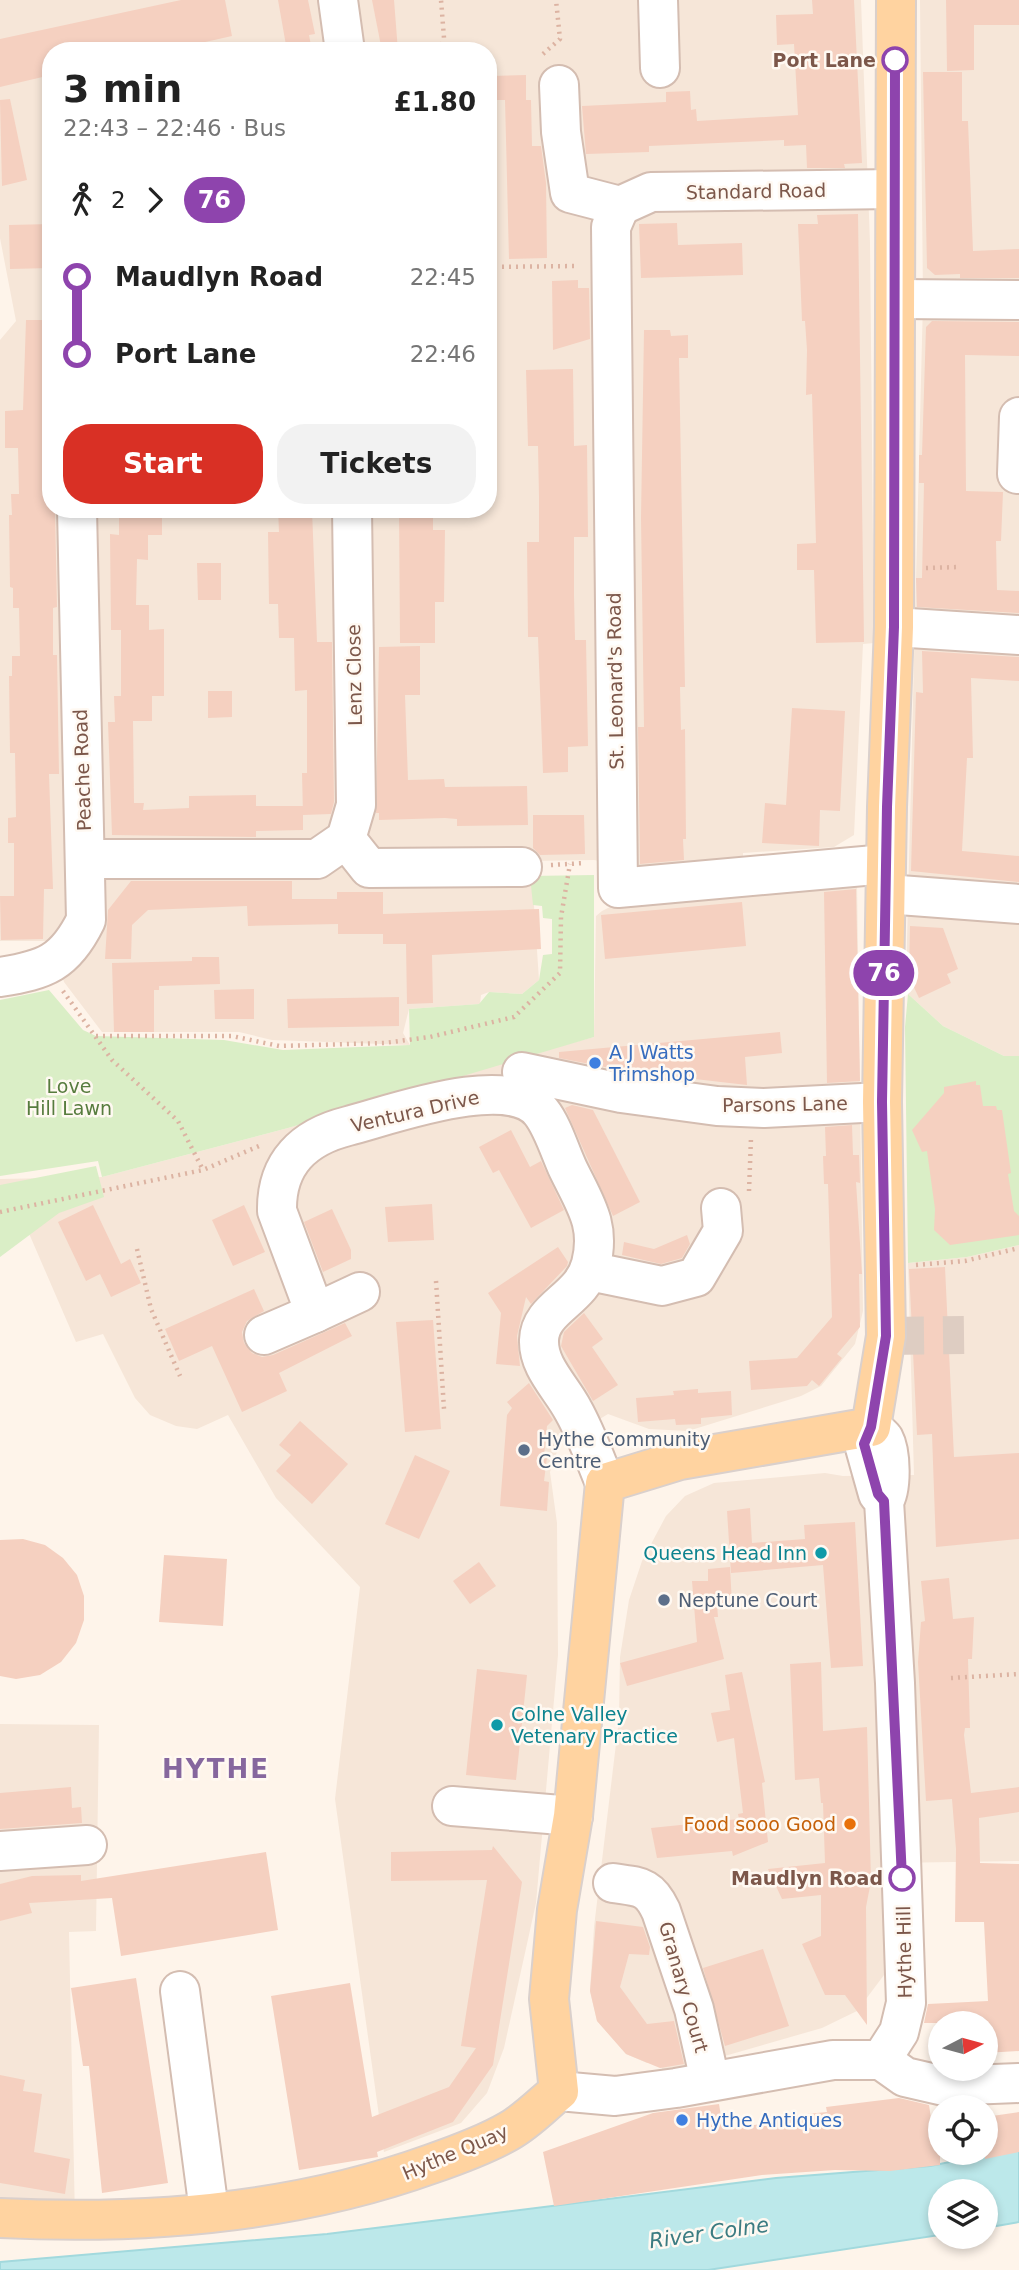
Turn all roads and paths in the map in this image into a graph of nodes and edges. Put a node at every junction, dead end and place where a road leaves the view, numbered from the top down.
1 (338, 0) edge
2 (440, 0) edge
3 (556, 0) edge
4 (658, 0) edge
5 (896, 0) edge
6 (344, 42) edge
7 (443, 42) edge
8 (660, 68) dead end
9 (551, 70) joint
10 (895, 189) junction
11 (620, 205) junction
12 (613, 266) junction
13 (497, 267) edge
14 (897, 299) junction
15 (1019, 300) edge
16 (1019, 416) edge
17 (1017, 474) dead end
18 (77, 518) edge
19 (352, 518) edge
20 (894, 627) junction
21 (1019, 635) edge
22 (346, 839) junction
23 (85, 859) junction
24 (617, 862) junction
25 (570, 864) junction
26 (522, 867) joint
27 (886, 879) junction
28 (1019, 904) edge
29 (47, 967) junction
30 (0, 977) edge
31 (96, 1036) junction
32 (522, 1072) dead end
33 (882, 1102) junction
34 (764, 1108) junction
35 (203, 1170) dead end
36 (721, 1208) joint
37 (1019, 1248) edge
38 (136, 1249) dead end
39 (887, 1266) junction
40 (589, 1271) junction
41 (436, 1281) dead end
42 (360, 1292) dead end
43 (315, 1313) junction
44 (264, 1335) dead end
45 (180, 1376) dead end
46 (444, 1409) dead end
47 (871, 1427) junction
48 (605, 1483) junction
49 (1019, 1674) edge
50 (951, 1678) dead end
51 (452, 1806) dead end
52 (573, 1816) junction
53 (88, 1845) dead end
54 (0, 1851) edge
55 (613, 1883) dead end
56 (180, 1991) dead end
57 (881, 2060) junction
58 (710, 2081) junction
59 (1019, 2084) edge
60 (559, 2091) junction
61 (209, 2211) junction
62 (0, 2218) edge

1 - 6 street
2 - 7 path
3 - 9 path
4 - 8 street
5 - 10 main road, Hythe Hill
9 - 11 street
10 - 11 street, Standard Road
10 - 14 main road, Hythe Hill
11 - 12 street, St. Leonard's Road
12 - 13 path
12 - 24 street, St. Leonard's Road
14 - 15 street
14 - 20 main road, Hythe Hill
16 - 17 street
18 - 23 street, Peache Road
19 - 22 street, Lenz Close
20 - 21 street
20 - 27 main road, Hythe Hill
22 - 23 street
22 - 26 street
23 - 29 street, Peache Road
24 - 25 path
24 - 27 street, St. Leonard's Road
25 - 26 path
25 - 31 path
27 - 28 street
27 - 33 main road, Hythe Hill
29 - 30 street, Peache Road
29 - 31 path
31 - 35 path
32 - 34 street, Parsons Lane
33 - 34 street, Parsons Lane
33 - 39 main road, Hythe Hill
34 - 36 path
36 - 40 street
37 - 39 path
38 - 45 path
39 - 47 main road, Hythe Hill
40 - 43 street, Ventura Drive
40 - 48 street, Ventura Drive
41 - 46 path
42 - 43 street
43 - 44 street
47 - 48 main road
47 - 57 street, Hythe Hill
48 - 52 main road
49 - 50 path
51 - 52 street
52 - 60 main road
53 - 54 street
55 - 58 street, Granary Court
56 - 61 street
57 - 58 street
57 - 59 street
58 - 60 street
60 - 61 main road, Hythe Quay
61 - 62 main road, Hythe Quay

